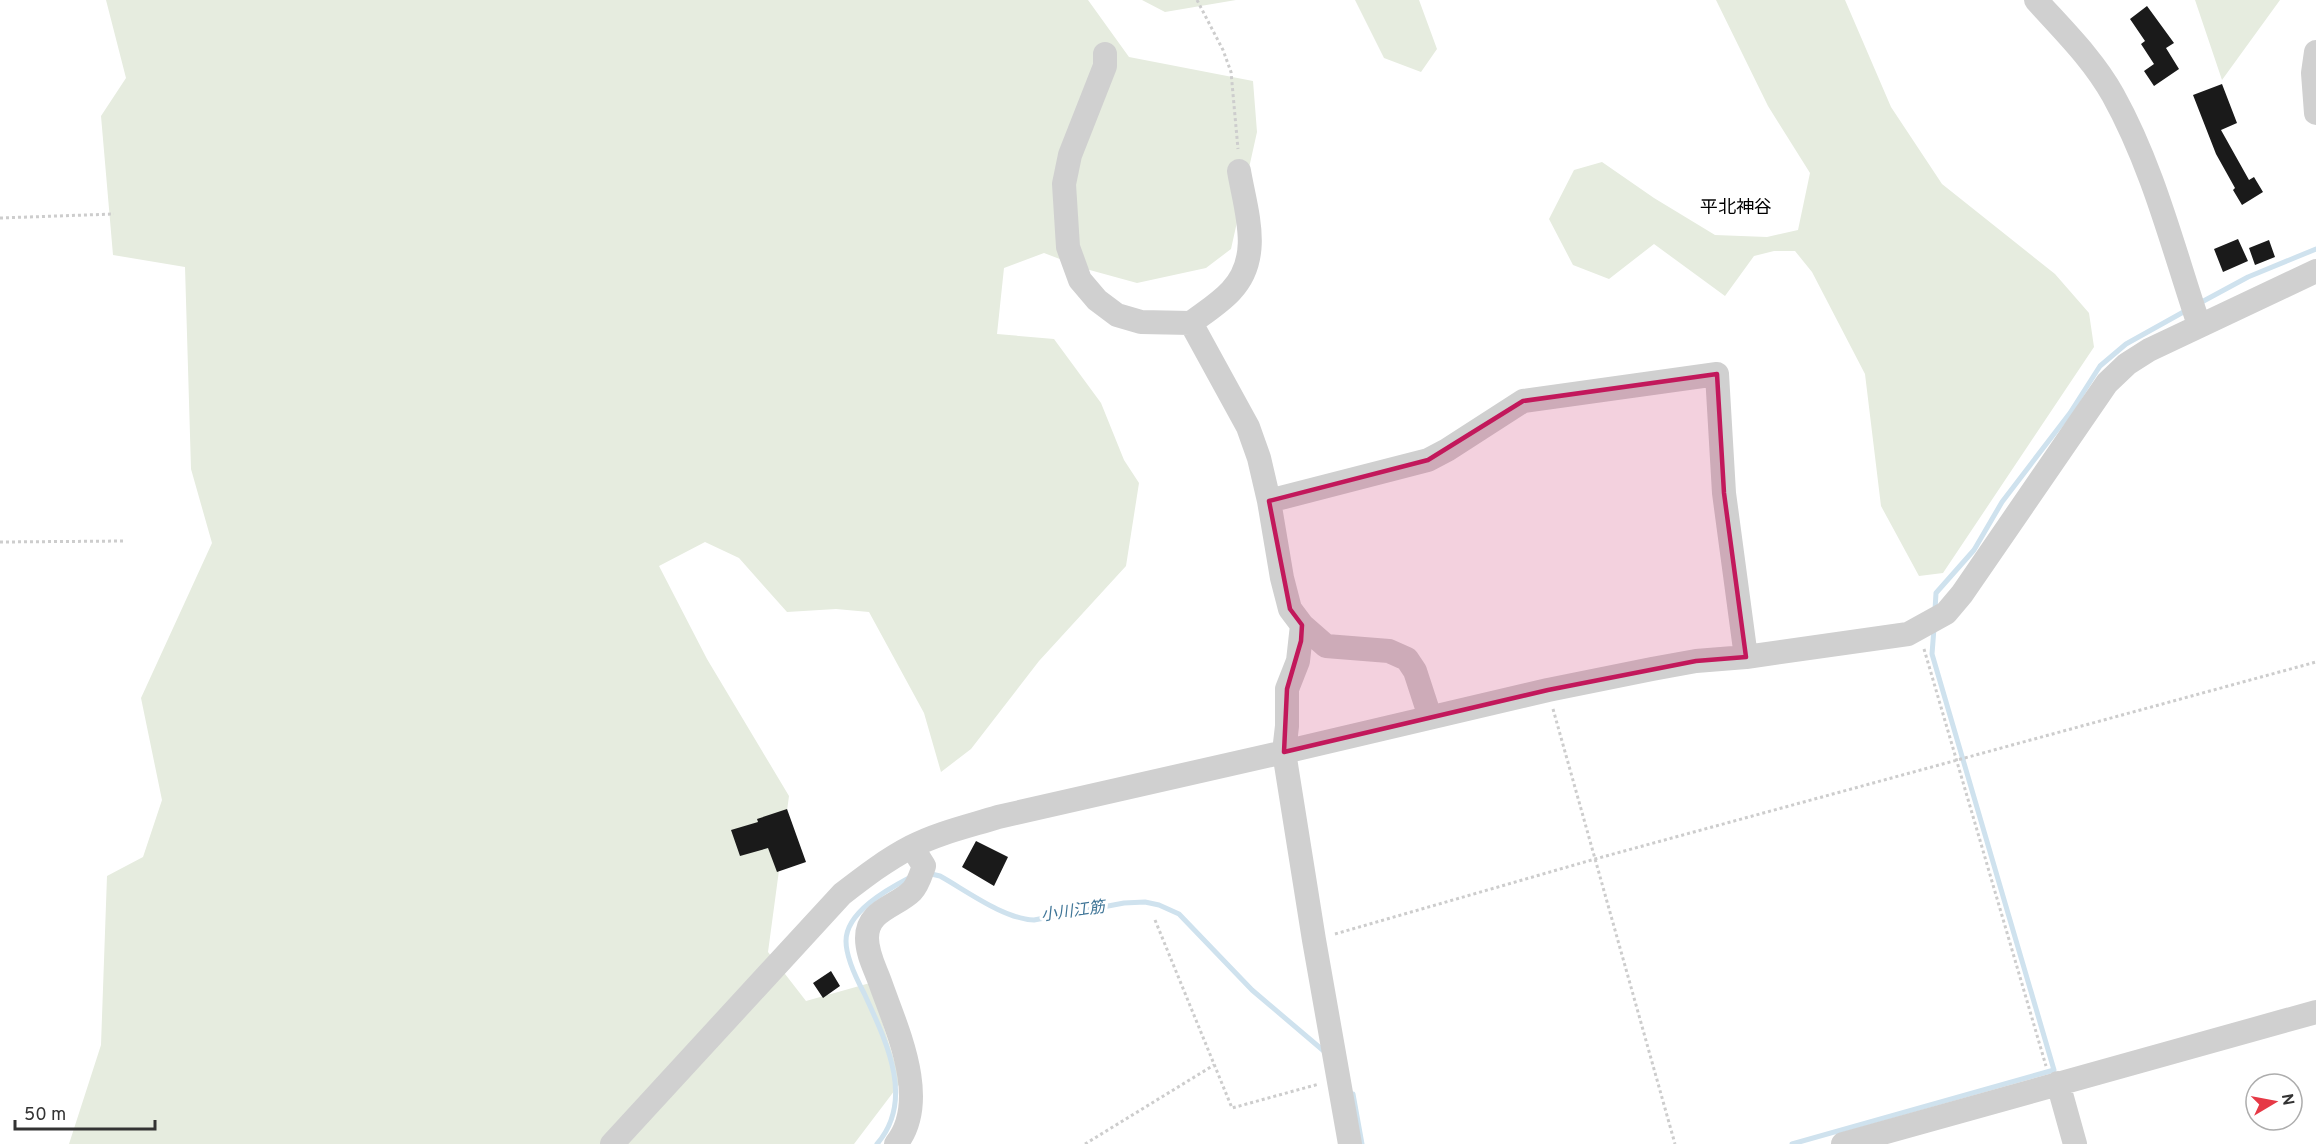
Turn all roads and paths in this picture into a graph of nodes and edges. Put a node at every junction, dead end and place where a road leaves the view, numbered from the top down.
1 (1197, 0) edge
2 (2036, 0) edge
3 (2316, 52) edge
4 (1105, 54) dead end
5 (2316, 113) edge
6 (1239, 171) joint
7 (114, 214) dead end
8 (0, 218) edge
9 (2316, 271) edge
10 (2195, 314) junction
11 (1191, 323) junction
12 (1269, 501) junction
13 (126, 541) dead end
14 (0, 542) edge
15 (1302, 624) junction
16 (1919, 630) junction
17 (1746, 657) junction
18 (2316, 662) edge
19 (1548, 690) junction
20 (1430, 717) junction
21 (1284, 752) junction
22 (1955, 760) junction
23 (1595, 859) junction
24 (917, 866) junction
25 (1155, 921) dead end
26 (1314, 940) junction
27 (2316, 1012) edge
28 (1214, 1065) junction
29 (1336, 1065) junction
30 (2052, 1075) junction
31 (612, 1144) edge
32 (896, 1144) edge
33 (1085, 1144) edge
34 (1350, 1144) edge
35 (1675, 1144) edge
36 (1843, 1144) edge
37 (2075, 1144) edge

1 - 6 path
2 - 10 street
3 - 5 street
4 - 11 street
6 - 11 street
7 - 8 path
9 - 10 street
10 - 16 street
11 - 12 street
12 - 15 street
12 - 17 street
13 - 14 path
15 - 20 street
15 - 21 street
16 - 17 street
16 - 22 path
17 - 19 street
18 - 22 path
19 - 20 street
19 - 23 path
20 - 21 street
21 - 24 street
21 - 26 street
22 - 23 path
22 - 30 path
23 - 26 path
23 - 35 path
24 - 31 street
24 - 32 street
25 - 28 path
26 - 29 street
27 - 30 street
28 - 29 path
28 - 33 path
29 - 34 street
30 - 36 street
30 - 37 street

